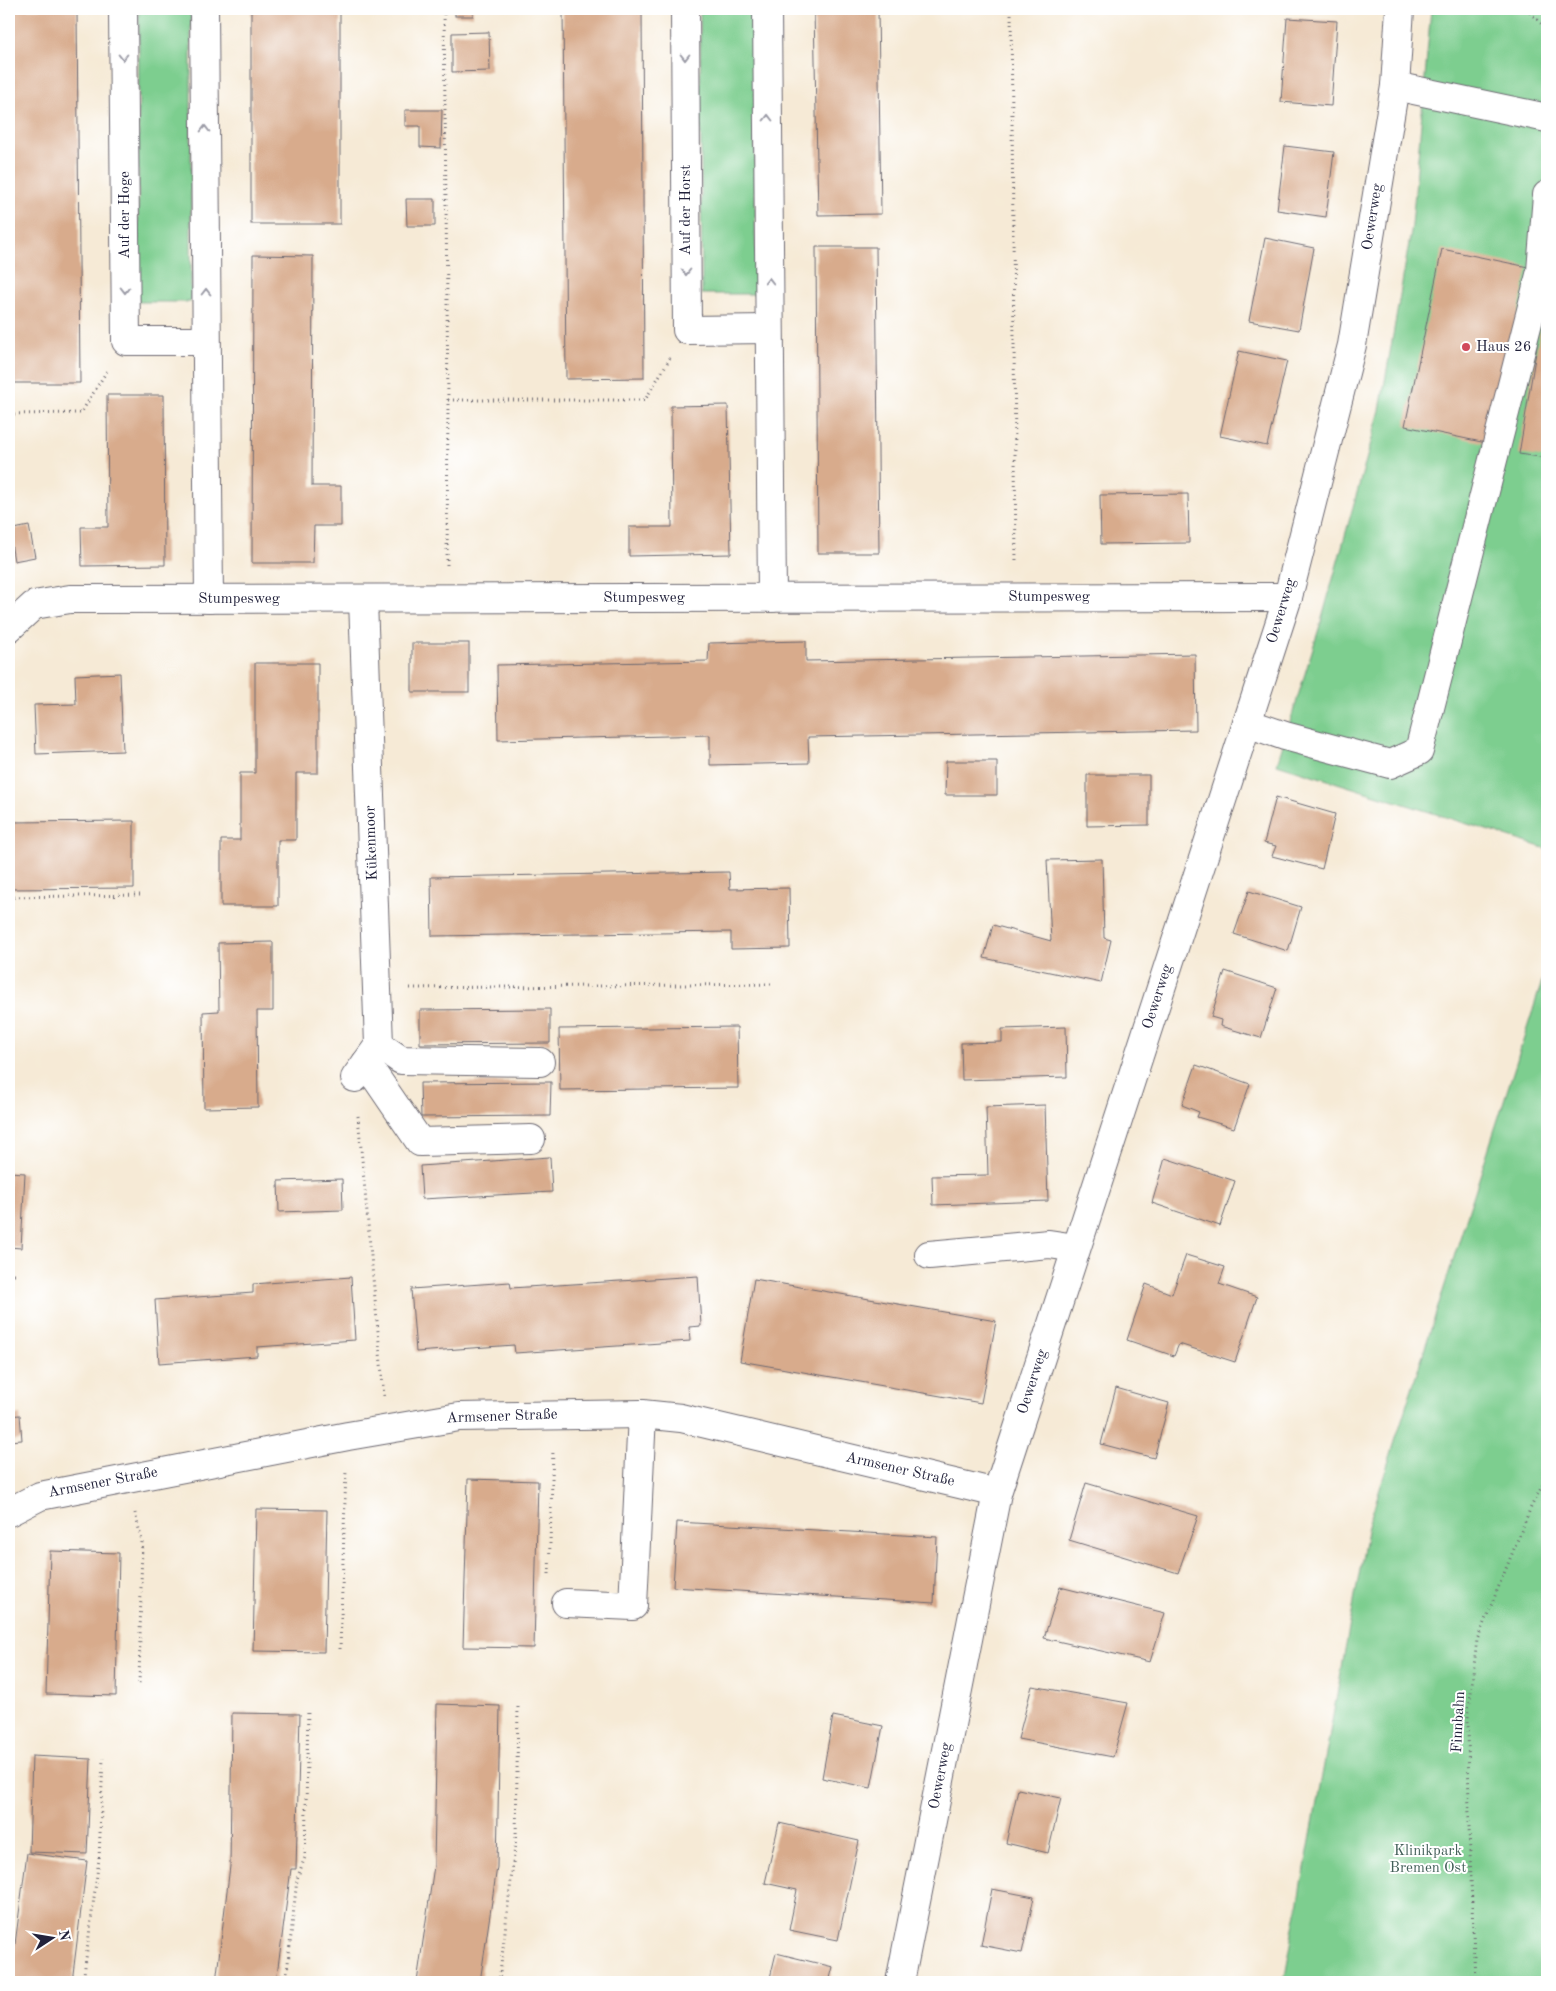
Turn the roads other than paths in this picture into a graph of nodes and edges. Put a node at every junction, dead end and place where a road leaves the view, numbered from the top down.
1 (123, 9) edge
2 (204, 9) edge
3 (685, 9) edge
4 (767, 9) edge
5 (1400, 9) edge
6 (1395, 86) junction
7 (1547, 118) edge
8 (1547, 195) edge
9 (769, 329) junction
10 (206, 340) junction
11 (1288, 597) junction
12 (772, 598) junction
13 (208, 599) junction
14 (363, 600) junction
15 (9, 628) edge
16 (1247, 723) junction
17 (367, 1062) junction
18 (540, 1062) dead end
19 (531, 1138) dead end
20 (1076, 1248) junction
21 (929, 1255) dead end
22 (642, 1414) junction
23 (996, 1493) junction
24 (9, 1512) edge
25 (566, 1602) dead end
26 (900, 1982) edge

1 -> 10 street, Auf der Hoge
10 -> 2 street
3 -> 9 street, Auf der Horst
9 -> 4 street
5 - 6 street, Oewerweg
6 - 7 street
6 - 11 street, Oewerweg
8 - 16 street
9 - 12 street
10 - 13 street
11 - 12 street, Stumpesweg
11 - 16 street, Oewerweg
12 - 14 street, Stumpesweg
13 - 14 street, Stumpesweg
13 - 15 street, Stumpesweg
14 - 17 street, Kükenmoor
16 - 20 street, Oewerweg
17 - 18 street
17 - 19 street
20 - 21 street
20 - 23 street, Oewerweg
22 - 23 street, Armsener Straße
22 - 24 street, Armsener Straße
22 - 25 street
23 - 26 street, Oewerweg

